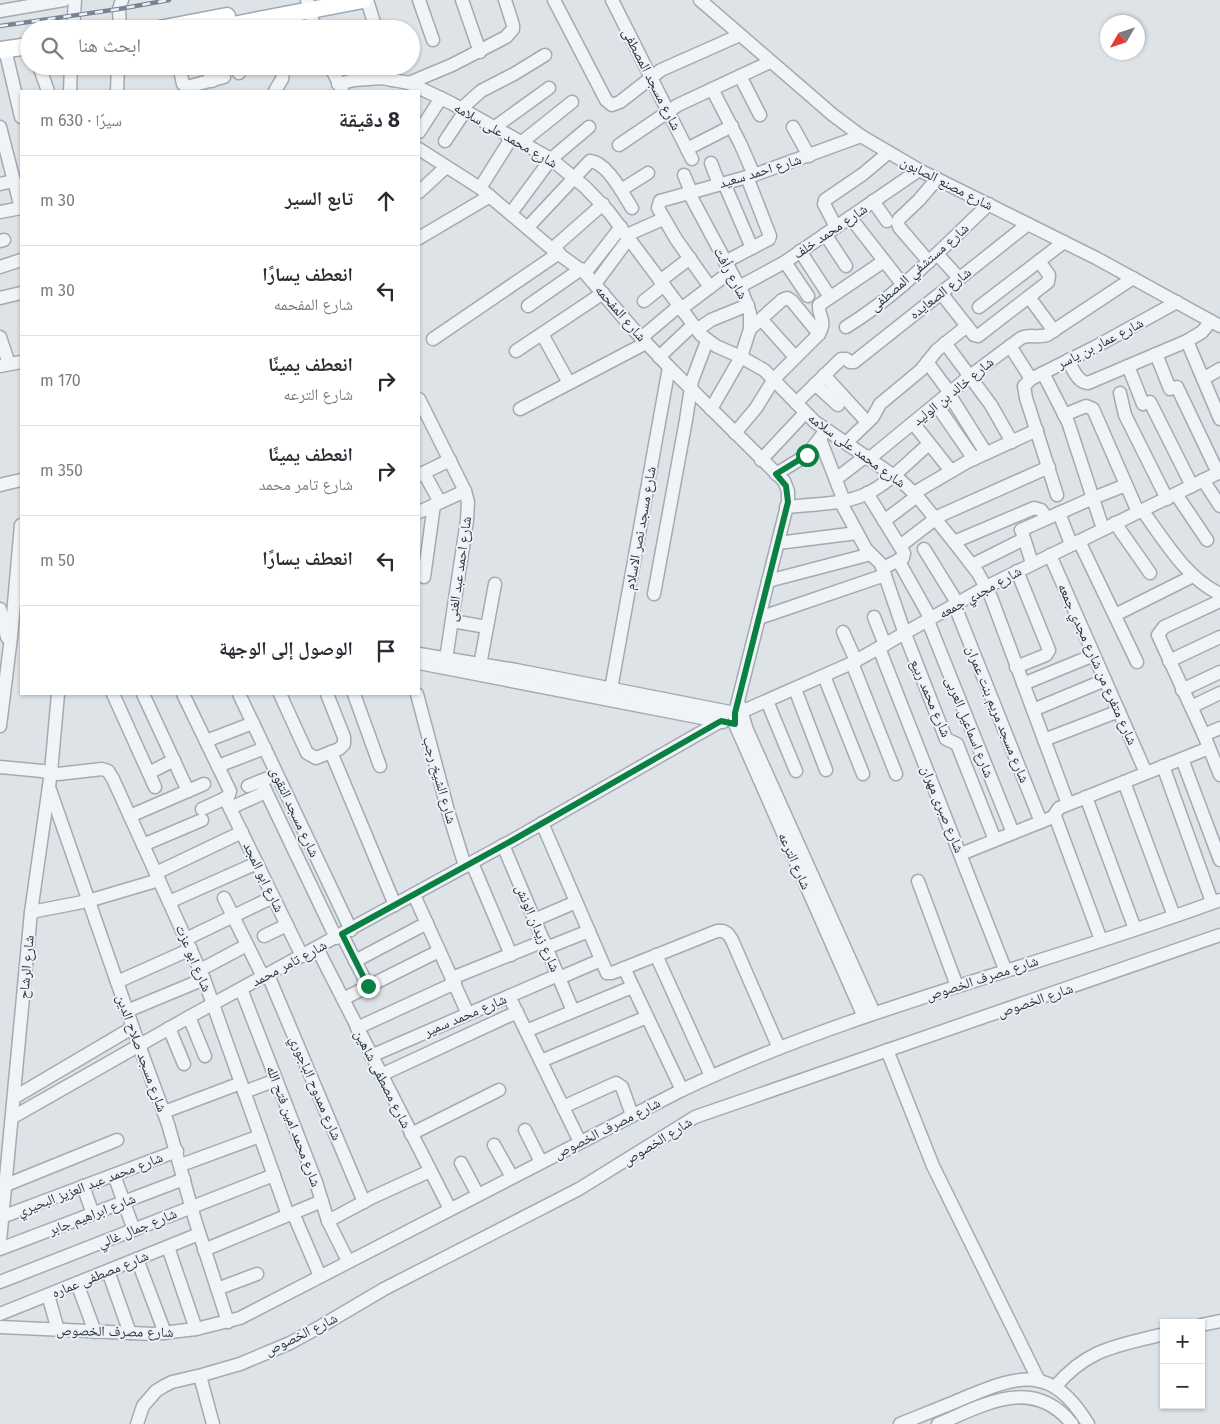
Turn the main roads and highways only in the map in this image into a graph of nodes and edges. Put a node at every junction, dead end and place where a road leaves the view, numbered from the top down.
1 (363, 0) edge
2 (308, 4) edge
3 (212, 20) edge
4 (279, 20) edge
5 (20, 39) edge
6 (2, 46) edge
7 (20, 46) edge

1 - 2 main road
2 - 3 main road
2 - 4 main road
5 - 6 main road
6 - 7 main road

